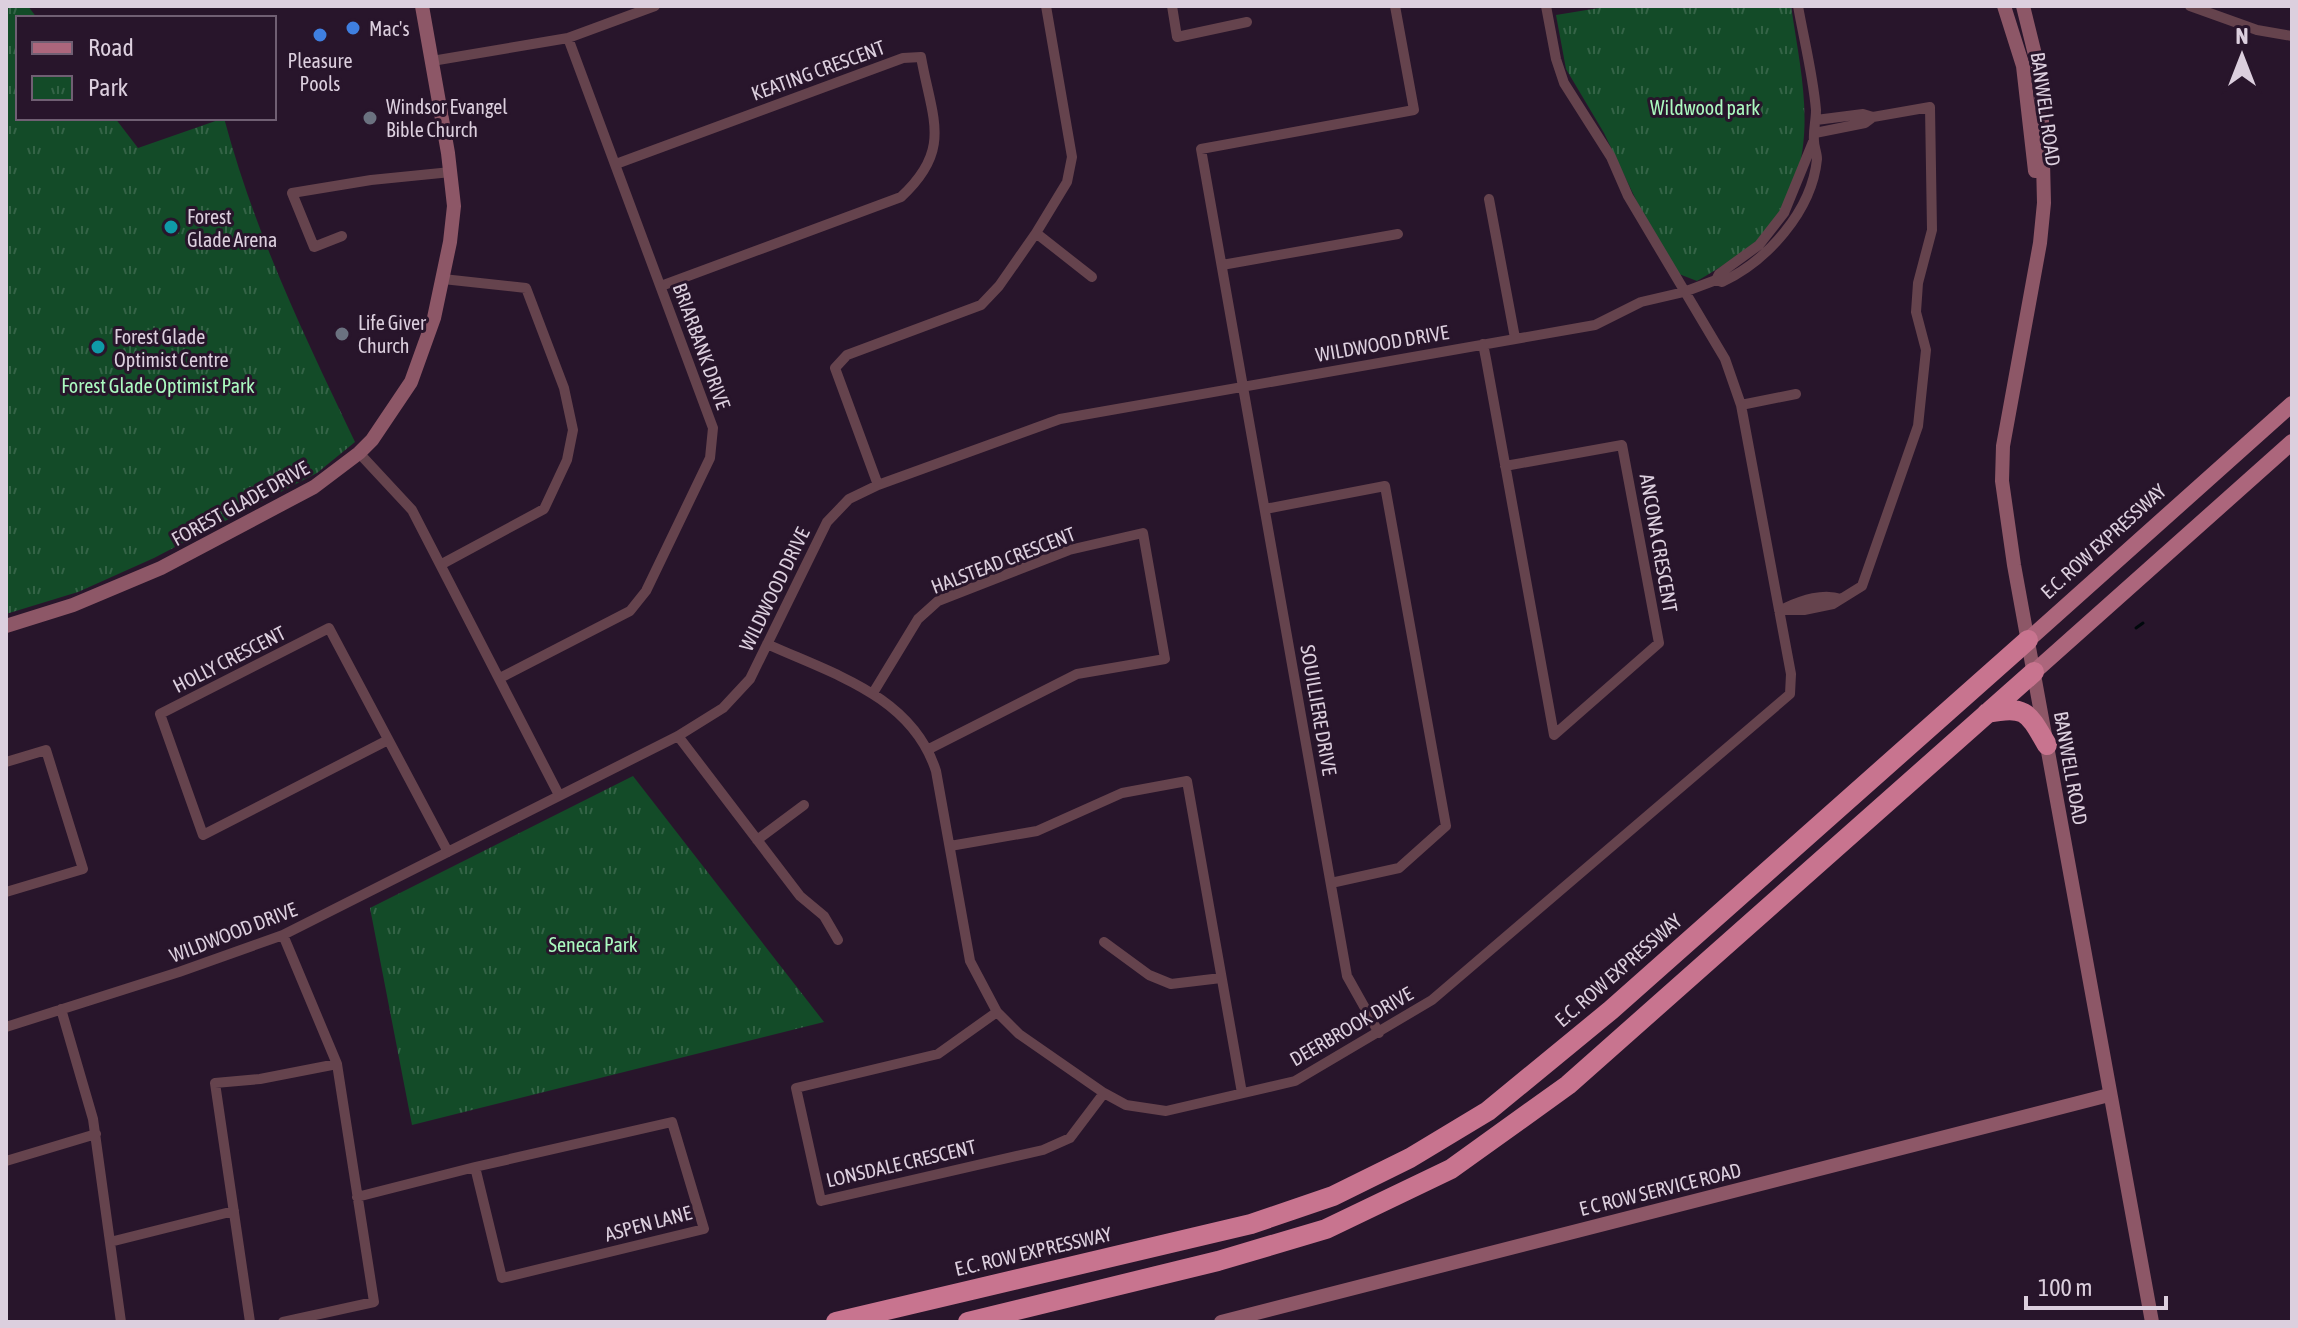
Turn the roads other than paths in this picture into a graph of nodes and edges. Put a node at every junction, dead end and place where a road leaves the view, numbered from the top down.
1 (422, 6) edge
2 (655, 6) edge
3 (1046, 6) edge
4 (1172, 6) edge
5 (1395, 6) edge
6 (1546, 6) edge
7 (1798, 6) edge
8 (2004, 6) edge
9 (2023, 6) edge
10 (2190, 6) edge
11 (1247, 22) dead end
12 (2292, 36) edge
13 (568, 38) junction
14 (432, 61) junction
15 (1873, 117) junction
16 (1816, 120) junction
17 (1814, 138) junction
18 (616, 164) junction
19 (451, 172) junction
20 (1489, 199) dead end
21 (2041, 219) junction
22 (1036, 233) junction
23 (1398, 234) dead end
24 (342, 236) dead end
25 (1222, 265) junction
26 (1092, 277) dead end
27 (443, 279) junction
28 (661, 286) junction
29 (1684, 292) junction
30 (1515, 338) junction
31 (1483, 344) junction
32 (1243, 385) junction
33 (1796, 394) dead end
34 (2292, 404) edge
35 (1741, 405) junction
36 (2292, 442) edge
37 (359, 453) junction
38 (1505, 466) junction
39 (878, 485) junction
40 (1265, 509) junction
41 (442, 564) junction
42 (1779, 610) junction
43 (6, 626) edge
44 (2028, 640) junction
45 (767, 644) junction
46 (2034, 672) junction
47 (500, 678) junction
48 (873, 693) junction
49 (1987, 713) junction
50 (678, 736) junction
51 (388, 740) junction
52 (2047, 745) junction
53 (929, 749) junction
54 (6, 762) edge
55 (559, 795) junction
56 (804, 805) dead end
57 (757, 840) junction
58 (950, 846) junction
59 (448, 852) junction
60 (1331, 883) junction
61 (6, 892) edge
62 (283, 935) junction
63 (838, 940) dead end
64 (1104, 942) dead end
65 (1221, 978) junction
66 (61, 1009) junction
67 (997, 1012) junction
68 (6, 1027) edge
69 (1379, 1033) junction
70 (337, 1064) junction
71 (1104, 1093) junction
72 (1242, 1093) junction
73 (2109, 1095) junction
74 (96, 1134) junction
75 (6, 1161) edge
76 (475, 1167) junction
77 (357, 1197) junction
78 (234, 1211) junction
79 (110, 1242) junction
80 (2151, 1316) edge
81 (121, 1322) edge
82 (250, 1322) edge
83 (283, 1322) edge
84 (836, 1322) edge
85 (968, 1322) edge
86 (1221, 1322) edge

1 - 14 street, FOREST GLADE DRIVE
2 - 13 street
3 - 22 street
4 - 11 street
5 - 25 street, SOUILLIERE DRIVE
6 - 29 street
7 - 16 street, WILDWOOD DRIVE
8 - 21 street, BANWELL ROAD
9 - 21 street, BANWELL ROAD
10 - 12 street
13 - 14 street
13 - 18 street, BRIARBANK DRIVE
14 - 19 street, FOREST GLADE DRIVE
15 - 16 street
15 - 17 street
15 - 42 street
16 - 17 street, WILDWOOD DRIVE
17 - 29 street, WILDWOOD DRIVE
18 - 28 street, BRIARBANK DRIVE
18 - 28 street, KEATING CRESCENT
19 - 24 street
19 - 27 street, FOREST GLADE DRIVE
20 - 30 street
21 - 44 street, BANWELL ROAD
22 - 26 street
22 - 39 street
23 - 25 street
25 - 32 street, SOUILLIERE DRIVE
27 - 37 street, FOREST GLADE DRIVE
27 - 41 street
28 - 47 street, BRIARBANK DRIVE
29 - 30 street, WILDWOOD DRIVE
29 - 35 street
30 - 31 street, WILDWOOD DRIVE
31 - 32 street, WILDWOOD DRIVE
31 - 38 street, ANCONA CRESCENT
32 - 39 street, WILDWOOD DRIVE
32 - 40 street, SOUILLIERE DRIVE
33 - 35 street
34 - 44 main road, E.C. ROW EXPRESSWAY
35 - 42 street
36 - 46 main road
37 - 41 street
37 - 43 street, FOREST GLADE DRIVE
38 - 38 street, ANCONA CRESCENT
39 - 45 street, WILDWOOD DRIVE
40 - 60 street, SOUILLIERE DRIVE
40 - 60 street
41 - 47 street
42 - 69 street, DEERBROOK DRIVE
44 - 46 street, BANWELL ROAD
44 - 84 highway, E.C. ROW EXPRESSWAY
45 - 48 street, DEERBROOK DRIVE
45 - 50 street, WILDWOOD DRIVE
46 - 49 highway
46 - 52 street, BANWELL ROAD
47 - 55 street
48 - 53 street, DEERBROOK DRIVE
48 - 53 street, HALSTEAD CRESCENT
49 - 52 highway
49 - 85 highway
50 - 55 street, WILDWOOD DRIVE
50 - 57 street
51 - 51 street, HOLLY CRESCENT
51 - 59 street, HOLLY CRESCENT
52 - 73 street, BANWELL ROAD
53 - 58 street, DEERBROOK DRIVE
54 - 61 street
55 - 59 street, WILDWOOD DRIVE
56 - 57 street
57 - 63 street
58 - 65 street
58 - 67 street, DEERBROOK DRIVE
59 - 62 street, WILDWOOD DRIVE
60 - 69 street, SOUILLIERE DRIVE
62 - 66 street, WILDWOOD DRIVE
62 - 70 street
64 - 65 street
65 - 72 street
66 - 68 street, WILDWOOD DRIVE
66 - 74 street
67 - 71 street, DEERBROOK DRIVE
67 - 71 street, LONSDALE CRESCENT
69 - 72 street, DEERBROOK DRIVE
70 - 77 street
70 - 78 street
71 - 72 street, DEERBROOK DRIVE
73 - 80 street, BANWELL ROAD
73 - 86 street, E C ROW SERVICE ROAD
74 - 75 street
74 - 79 street
76 - 76 street, ASPEN LANE
76 - 77 street, ASPEN LANE
77 - 83 street
78 - 79 street
78 - 82 street
79 - 81 street

